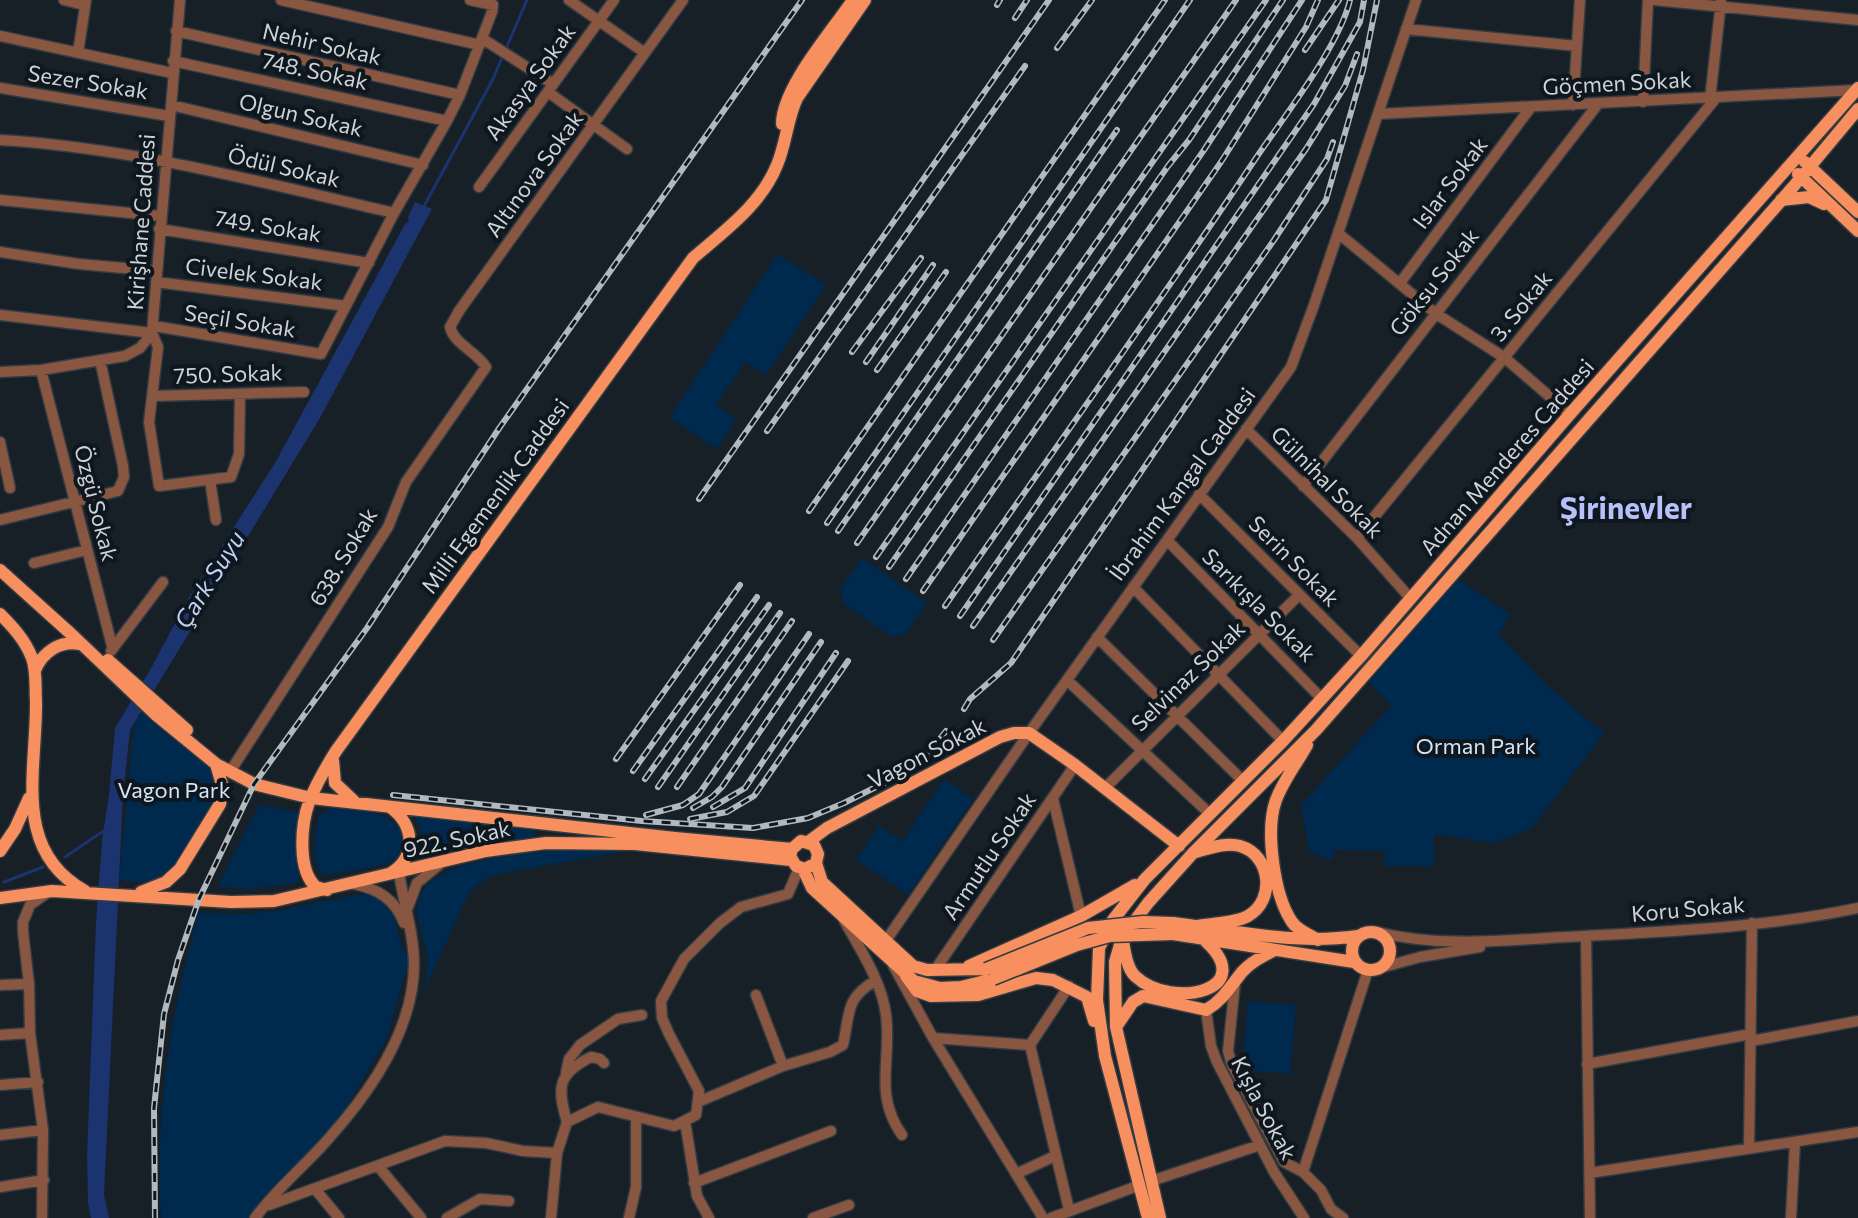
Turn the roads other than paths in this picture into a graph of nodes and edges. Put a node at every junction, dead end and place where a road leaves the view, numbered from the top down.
1 (64, 0) edge
2 (167, 0) edge
3 (281, 0) edge
4 (569, 0) edge
5 (614, 0) edge
6 (683, 0) edge
7 (853, 0) edge
8 (865, 0) edge
9 (1416, 0) edge
10 (1580, 0) edge
11 (1651, 0) edge
12 (477, 1) edge
13 (85, 2) edge
14 (180, 2) edge
15 (1720, 3) edge
16 (1858, 20) edge
17 (598, 22) junction
18 (1406, 29) junction
19 (176, 31) junction
20 (0, 36) edge
21 (484, 42) junction
22 (1577, 46) junction
23 (78, 53) junction
24 (645, 53) junction
25 (173, 61) junction
26 (172, 73) junction
27 (0, 88) edge
28 (550, 88) junction
29 (1857, 89) edge
30 (460, 95) junction
31 (1713, 99) junction
32 (1643, 102) junction
33 (1598, 104) junction
34 (1573, 105) junction
35 (1531, 107) junction
36 (1858, 109) edge
37 (170, 110) junction
38 (1378, 114) junction
39 (447, 121) junction
40 (593, 126) junction
41 (0, 140) edge
42 (1832, 141) junction
43 (782, 143) junction
44 (627, 149) dead end
45 (165, 161) junction
46 (1794, 161) junction
47 (423, 165) junction
48 (1806, 172) junction
49 (479, 187) dead end
50 (1834, 189) junction
51 (0, 200) edge
52 (1781, 200) junction
53 (1837, 211) junction
54 (1858, 212) edge
55 (394, 213) junction
56 (160, 216) junction
57 (159, 229) junction
58 (1858, 231) edge
59 (1338, 233) junction
60 (0, 252) edge
61 (369, 263) junction
62 (157, 276) junction
63 (1400, 283) junction
64 (346, 306) junction
65 (1435, 313) junction
66 (0, 315) edge
67 (153, 330) junction
68 (1505, 358) junction
69 (100, 360) junction
70 (486, 367) joint
71 (41, 370) junction
72 (0, 372) edge
73 (304, 392) dead end
74 (240, 394) junction
75 (153, 396) junction
76 (1570, 414) junction
77 (1246, 429) junction
78 (0, 442) edge
79 (210, 480) junction
80 (1303, 486) junction
81 (10, 488) dead end
82 (1199, 494) junction
83 (75, 501) junction
84 (0, 520) edge
85 (216, 520) dead end
86 (1357, 538) junction
87 (1167, 540) junction
88 (87, 550) junction
89 (34, 563) dead end
90 (0, 570) edge
91 (163, 582) dead end
92 (1133, 587) junction
93 (1299, 595) junction
94 (1411, 599) junction
95 (0, 614) edge
96 (67, 630) junction
97 (1261, 634) junction
98 (1097, 637) junction
99 (80, 644) junction
100 (112, 646) junction
101 (1361, 656) junction
102 (108, 661) junction
103 (35, 670) junction
104 (1219, 673) junction
105 (123, 677) junction
106 (1067, 680) junction
107 (1322, 699) junction
108 (158, 710) junction
109 (1178, 717) junction
110 (1316, 730) junction
111 (1029, 733) junction
112 (1283, 741) junction
113 (1142, 749) junction
114 (336, 751) junction
115 (216, 764) junction
116 (1075, 765) junction
117 (233, 767) junction
118 (1243, 781) junction
119 (1105, 788) junction
120 (30, 795) junction
121 (311, 798) junction
122 (1053, 799) junction
123 (356, 802) junction
124 (388, 806) junction
125 (1210, 814) junction
126 (808, 842) junction
127 (1179, 846) junction
128 (0, 851) edge
129 (1193, 853) junction
130 (447, 861) junction
131 (796, 862) junction
132 (816, 863) junction
133 (402, 866) junction
134 (1145, 879) junction
135 (351, 884) junction
136 (812, 888) junction
137 (327, 890) junction
138 (48, 892) junction
139 (88, 892) junction
140 (130, 894) junction
141 (788, 894) junction
142 (0, 898) edge
143 (1858, 908) edge
144 (407, 913) junction
145 (841, 915) junction
146 (1081, 916) junction
147 (1752, 923) junction
148 (1200, 932) junction
149 (1377, 932) junction
150 (1358, 936) junction
151 (1586, 936) junction
152 (1122, 938) junction
153 (1521, 939) junction
154 (1318, 940) junction
155 (885, 942) junction
156 (412, 948) junction
157 (1275, 950) junction
158 (891, 962) junction
159 (1354, 962) junction
160 (1374, 969) junction
161 (935, 970) junction
162 (955, 970) junction
163 (990, 974) junction
164 (906, 976) junction
165 (875, 981) junction
166 (1235, 983) junction
167 (29, 984) junction
168 (0, 985) edge
169 (1069, 986) junction
170 (756, 995) dead end
171 (1206, 1010) junction
172 (642, 1015) dead end
173 (1857, 1024) edge
174 (1116, 1027) junction
175 (30, 1033) junction
176 (0, 1035) edge
177 (933, 1038) junction
178 (1751, 1038) junction
179 (1030, 1045) junction
180 (1105, 1056) junction
181 (604, 1063) dead end
182 (1587, 1064) junction
183 (783, 1066) junction
184 (566, 1073) junction
185 (38, 1082) junction
186 (0, 1085) edge
187 (698, 1102) junction
188 (636, 1117) junction
189 (685, 1121) junction
190 (567, 1122) junction
191 (43, 1130) junction
192 (831, 1131) dead end
193 (1858, 1132) edge
194 (0, 1135) edge
195 (902, 1135) dead end
196 (1795, 1142) junction
197 (1260, 1145) junction
198 (1749, 1148) junction
199 (557, 1153) junction
200 (1055, 1156) junction
201 (378, 1166) junction
202 (1303, 1172) junction
203 (1589, 1173) junction
204 (1016, 1174) junction
205 (44, 1180) junction
206 (694, 1183) junction
207 (1146, 1183) junction
208 (0, 1187) edge
209 (315, 1189) junction
210 (1286, 1192) junction
211 (270, 1201) junction
212 (509, 1201) dead end
213 (849, 1205) dead end
214 (1069, 1210) junction
215 (1330, 1214) edge
216 (42, 1218) edge
217 (255, 1218) edge
218 (266, 1218) edge
219 (339, 1218) edge
220 (421, 1218) edge
221 (447, 1218) edge
222 (551, 1218) edge
223 (629, 1218) edge
224 (709, 1218) edge
225 (813, 1218) edge
226 (1043, 1218) edge
227 (1051, 1218) edge
228 (1148, 1218) edge
229 (1160, 1218) edge
230 (1304, 1218) edge
231 (1343, 1218) edge
232 (1590, 1218) edge
233 (1791, 1218) edge

1 - 13 street
2 - 14 street
3 - 21 street
4 - 17 street
5 - 17 street, Akasya Sokak
6 - 24 street, Altınova Sokak
7 - 43 main road, Milli Egemenlik Caddesi
8 - 43 main road, Milli Egemenlik Caddesi
9 - 18 street, İbrahim Kangal Caddesi
10 - 22 street
11 - 15 street
11 - 32 street
12 - 21 street
13 - 23 street
14 - 19 street, Kirişhane Caddesi
15 - 16 street
15 - 31 street
17 - 24 street
17 - 28 street, Akasya Sokak
18 - 22 street
18 - 38 street, İbrahim Kangal Caddesi
19 - 25 street, Kirişhane Caddesi
19 - 30 street, Nehir Sokak
20 - 23 street
21 - 28 street
21 - 30 street
22 - 34 street
23 - 26 street
24 - 40 street, Altınova Sokak
25 - 26 street, Kirişhane Caddesi
25 - 39 street, 748. Sokak
26 - 37 street, Kirişhane Caddesi
27 - 37 street, Sezer Sokak
28 - 40 street
28 - 49 street, Akasya Sokak
29 - 31 street, Göçmen Sokak
29 - 46 main road, Adnan Menderes Caddesi
30 - 39 street
31 - 32 street, Göçmen Sokak
31 - 68 street, 3. Sokak
32 - 33 street, Göçmen Sokak
33 - 34 street, Göçmen Sokak
33 - 65 street, Göksu Sokak
34 - 35 street, Göçmen Sokak
35 - 38 street, Göçmen Sokak
35 - 63 street, Islar Sokak
36 - 42 main road, Adnan Menderes Caddesi
37 - 45 street, Kirişhane Caddesi
37 - 47 street, Olgun Sokak
38 - 59 street, İbrahim Kangal Caddesi
39 - 47 street
40 - 44 street
40 - 70 street, Altınova Sokak
41 - 45 street, Ödül Sokak
42 - 48 main road, Adnan Menderes Caddesi
42 - 50 main road
43 - 114 main road, Milli Egemenlik Caddesi
45 - 55 street, Ödül Sokak
45 - 56 street, Kirişhane Caddesi
46 - 48 main road
46 - 76 main road, Adnan Menderes Caddesi
47 - 55 street
48 - 50 main road
48 - 52 main road, Adnan Menderes Caddesi
48 - 53 main road
50 - 54 main road
51 - 56 street
52 - 53 main road
52 - 110 main road, Adnan Menderes Caddesi
53 - 58 main road
55 - 61 street
56 - 57 street, Kirişhane Caddesi
57 - 61 street, 749. Sokak
57 - 62 street, Kirişhane Caddesi
59 - 63 street
59 - 77 street, İbrahim Kangal Caddesi
60 - 62 street, Civelek Sokak
61 - 64 street
62 - 64 street, Civelek Sokak
62 - 67 street, Kirişhane Caddesi
63 - 65 street
64 - 67 street, Seçil Sokak
65 - 68 street
65 - 80 street, Göksu Sokak
66 - 67 street, Seçil Sokak
67 - 69 street, Kirişhane Caddesi
67 - 75 street
68 - 76 street
68 - 86 street, 3. Sokak
69 - 71 street, Kirişhane Caddesi
69 - 83 street
70 - 117 street, 638. Sokak
71 - 72 street, Kirişhane Caddesi
71 - 83 street, Özgü Sokak
73 - 74 street, 750. Sokak
74 - 75 street, 750. Sokak
74 - 79 street
75 - 79 street
76 - 94 main road, Adnan Menderes Caddesi
77 - 80 street, Gülnihal Sokak
77 - 82 street, İbrahim Kangal Caddesi
78 - 81 street
79 - 85 street
80 - 86 street, Gülnihal Sokak
82 - 87 street, İbrahim Kangal Caddesi
82 - 93 street, Serin Sokak
83 - 84 street
83 - 88 street, Özgü Sokak
86 - 94 street, Gülnihal Sokak
87 - 92 street, İbrahim Kangal Caddesi
87 - 97 street, Sarıkışla Sokak
88 - 89 street
88 - 100 street, Özgü Sokak
90 - 96 main road, 922. Sokak
91 - 100 street
92 - 98 street, İbrahim Kangal Caddesi
92 - 104 street
93 - 97 street, Selvinaz Sokak
93 - 101 street, Serin Sokak
94 - 101 main road, Adnan Menderes Caddesi
95 - 103 main road
96 - 99 main road, 922. Sokak
96 - 102 main road, 922. Sokak
97 - 104 street, Selvinaz Sokak
97 - 107 street, Sarıkışla Sokak
98 - 106 street, İbrahim Kangal Caddesi
98 - 109 street
99 - 103 main road
99 - 105 main road, 922. Sokak
100 - 102 street
101 - 107 main road, Adnan Menderes Caddesi
102 - 105 main road, 922. Sokak
103 - 120 main road
104 - 109 street, Selvinaz Sokak
104 - 112 street
105 - 108 main road, 922. Sokak
106 - 111 street, İbrahim Kangal Caddesi
106 - 113 street
107 - 112 main road, Adnan Menderes Caddesi
108 - 115 main road, 922. Sokak
108 - 117 main road, 922. Sokak
109 - 113 street, Selvinaz Sokak
109 - 118 street
110 - 129 main road, Adnan Menderes Caddesi
110 - 154 main road
111 - 116 main road
111 - 126 main road, Vagon Sokak
111 - 155 street, İbrahim Kangal Caddesi
112 - 118 main road, Adnan Menderes Caddesi
113 - 119 street, Selvinaz Sokak
113 - 125 street
114 - 121 main road, Milli Egemenlik Caddesi
114 - 123 main road
115 - 121 main road, 922. Sokak
115 - 140 main road, 922. Sokak
116 - 119 main road
116 - 122 street, Armutlu Sokak
117 - 121 main road, 922. Sokak
118 - 125 main road, Adnan Menderes Caddesi
119 - 127 main road
120 - 128 main road
120 - 139 main road
121 - 123 main road, 922. Sokak
121 - 137 main road, Milli Egemenlik Caddesi
122 - 146 street
122 - 161 street, Armutlu Sokak
123 - 124 main road, 922. Sokak
124 - 131 main road, 922. Sokak
124 - 133 main road
125 - 127 main road, Adnan Menderes Caddesi
126 - 131 main road, Vagon Sokak
126 - 132 main road
127 - 134 main road, Adnan Menderes Caddesi
129 - 148 main road
129 - 152 main road, Adnan Menderes Caddesi
130 - 131 main road, 922. Sokak
130 - 133 main road, 922. Sokak
130 - 144 street
131 - 132 main road
131 - 136 main road
131 - 141 street
132 - 155 main road
133 - 135 main road, 922. Sokak
133 - 144 street
134 - 146 main road
134 - 180 main road
135 - 137 main road, 922. Sokak
135 - 156 street
136 - 141 street
136 - 145 main road
137 - 140 main road, 922. Sokak
138 - 139 main road, 922. Sokak
138 - 142 main road, 922. Sokak
138 - 167 street
139 - 140 main road, 922. Sokak
141 - 187 street
143 - 147 street, Koru Sokak
144 - 156 street
145 - 158 main road
145 - 165 street
146 - 162 main road
147 - 151 street, Koru Sokak
147 - 178 street
148 - 152 main road
148 - 154 main road
148 - 157 main road
148 - 163 main road, bridge
149 - 150 main road
149 - 153 street
149 - 160 main road
150 - 154 main road
150 - 159 main road
151 - 153 street, Koru Sokak
151 - 182 street
152 - 174 main road
153 - 160 street
155 - 161 main road
156 - 211 street
157 - 159 main road
157 - 166 main road
158 - 164 main road
158 - 177 street
159 - 160 main road
160 - 202 street
161 - 162 main road
162 - 163 main road
163 - 164 main road
164 - 169 main road
165 - 183 street
165 - 195 street
166 - 171 main road
166 - 202 street, Kışla Sokak
167 - 168 street
167 - 175 street
169 - 179 street
169 - 180 main road
170 - 183 street
171 - 174 main road
171 - 197 street, Kışla Sokak
172 - 184 street
173 - 178 street
174 - 207 main road
175 - 176 street
175 - 185 street
177 - 179 street
177 - 204 street
178 - 182 street
178 - 198 street
179 - 200 street
180 - 207 main road
181 - 184 street
182 - 203 street
183 - 187 street
184 - 190 street
185 - 186 street
185 - 191 street
187 - 189 street
188 - 189 street
188 - 190 street
188 - 223 street
189 - 206 street
190 - 199 street
191 - 194 street
191 - 205 street
192 - 206 street
193 - 196 street
196 - 198 street
196 - 233 street
197 - 207 street
197 - 210 street, Kışla Sokak
198 - 203 street
199 - 201 street
199 - 222 street
200 - 204 street
200 - 214 street
201 - 209 street
201 - 220 street
202 - 210 street
202 - 215 street, Kışla Sokak
203 - 232 street
204 - 226 street
205 - 208 street
205 - 216 street
206 - 224 street
207 - 214 street
207 - 228 main road
207 - 229 main road
209 - 211 street
209 - 219 street
210 - 230 street, Kışla Sokak
211 - 217 street
211 - 218 street
212 - 221 street
213 - 225 street
214 - 227 street
215 - 231 street, Kışla Sokak

